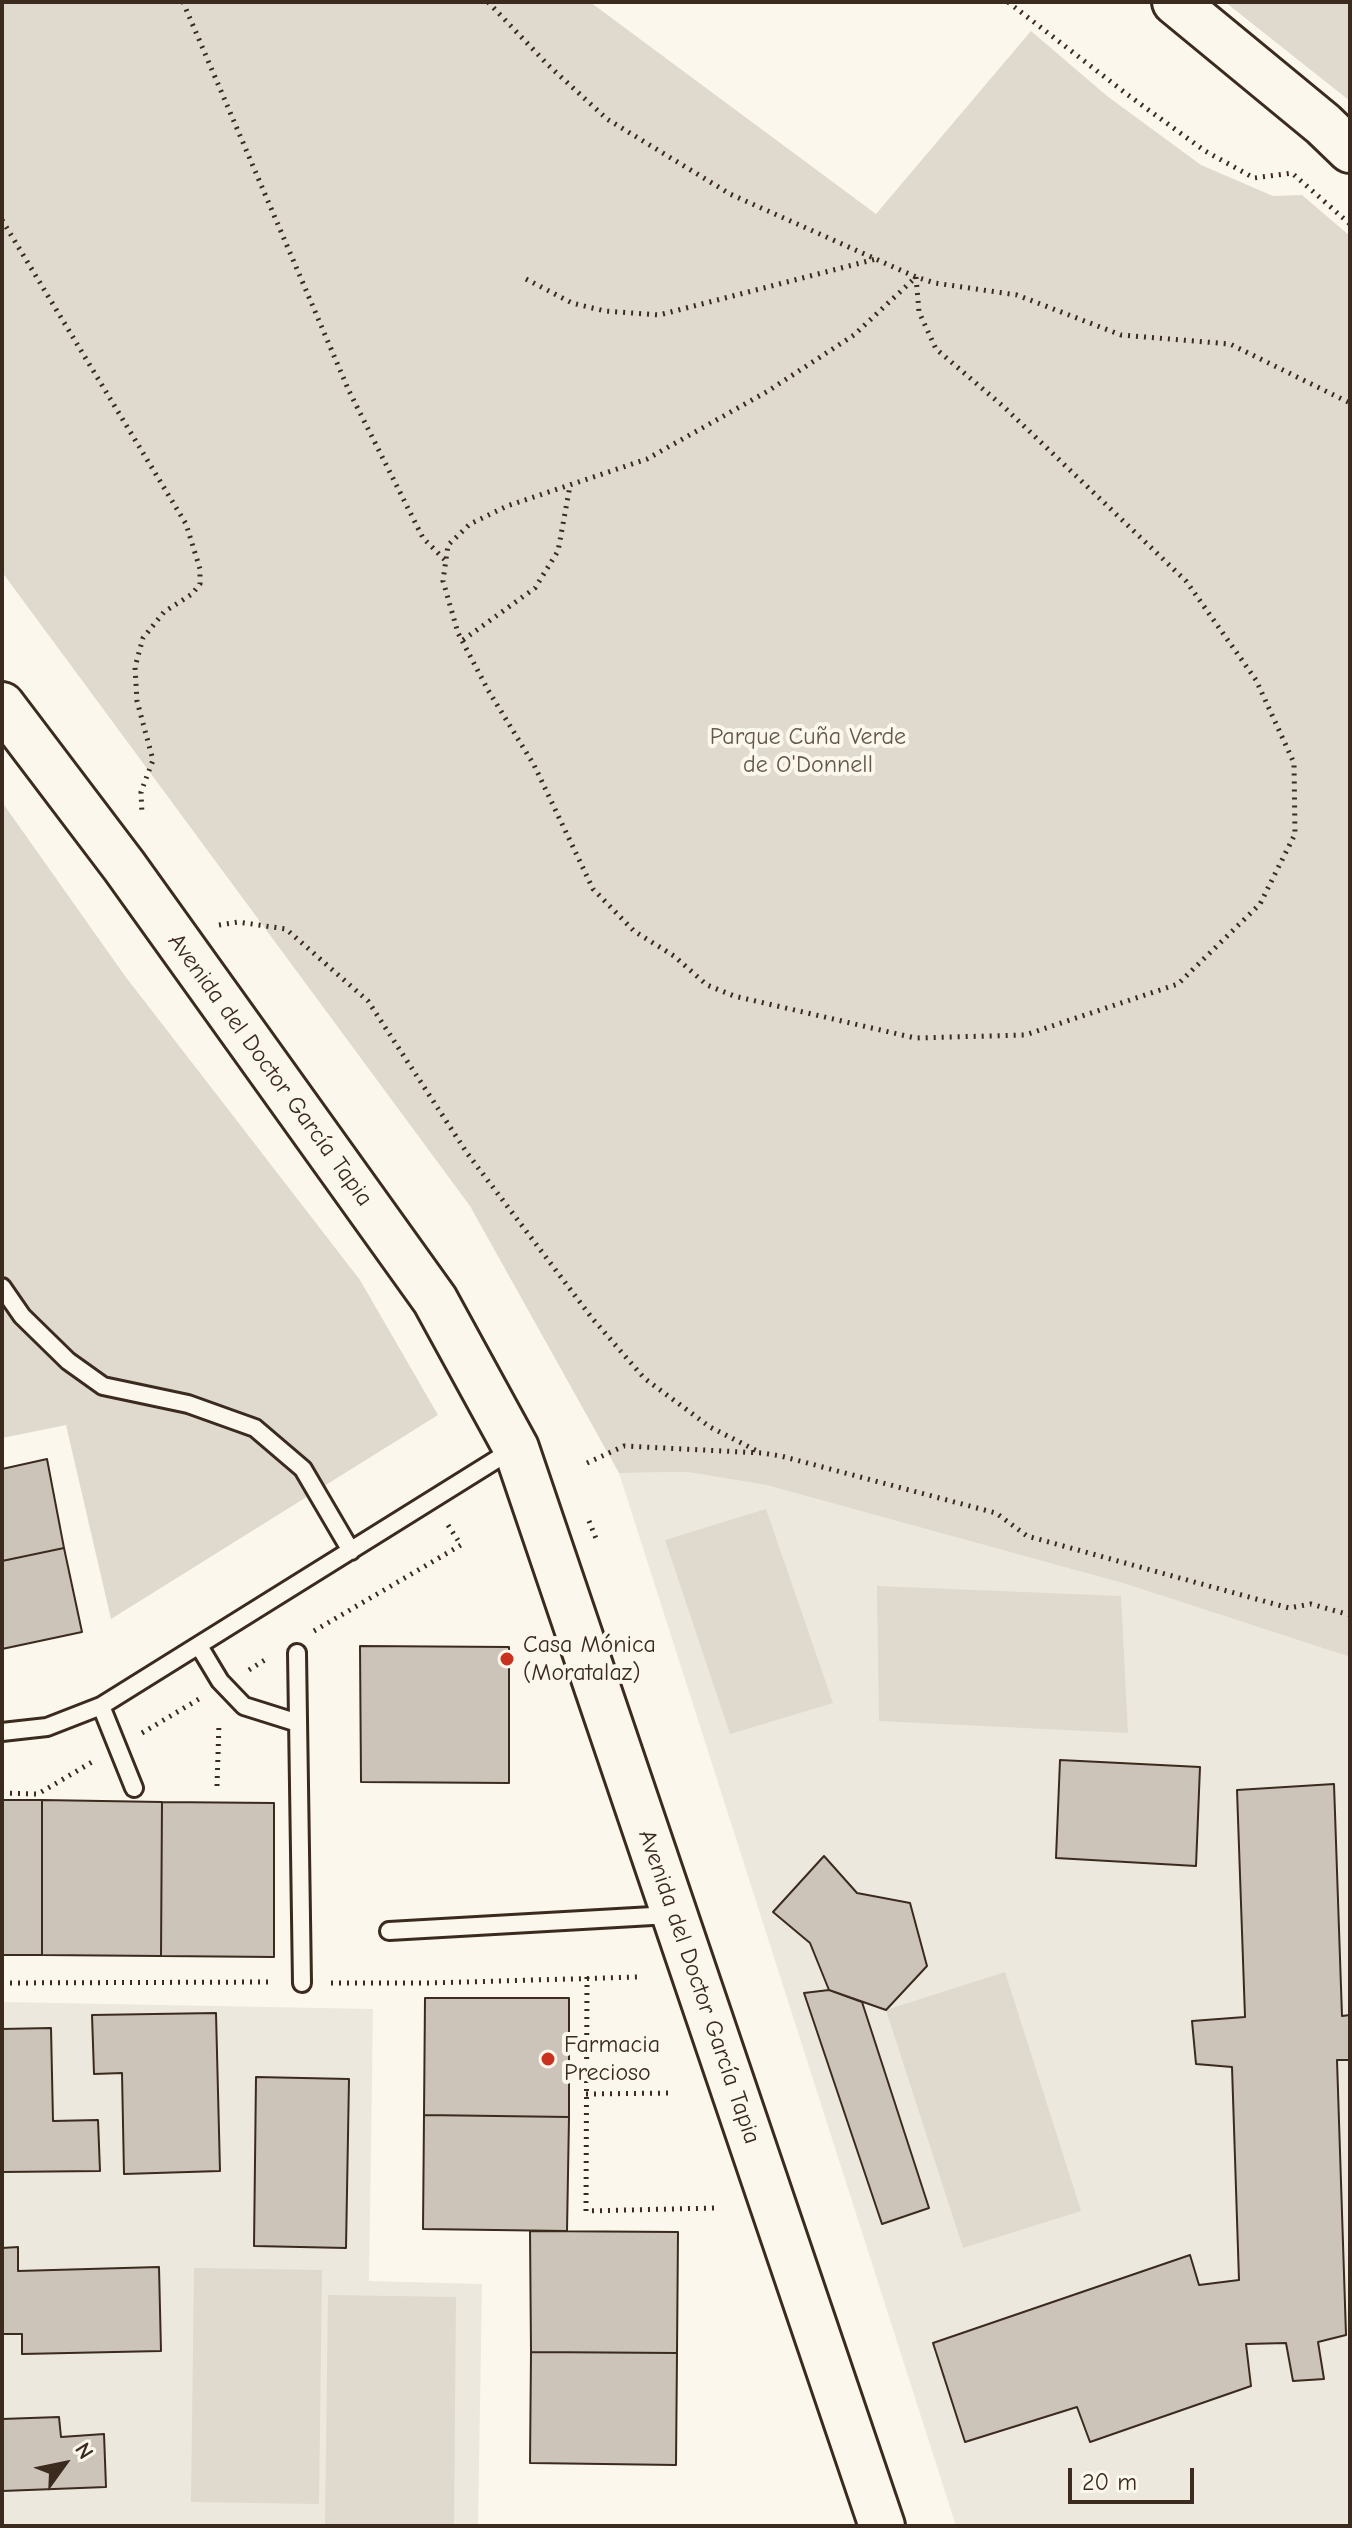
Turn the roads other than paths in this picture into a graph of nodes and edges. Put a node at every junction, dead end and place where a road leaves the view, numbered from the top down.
1 (1175, 2) edge
2 (1350, 150) edge
3 (2, 705) edge
4 (2, 1287) edge
5 (516, 1448) junction
6 (351, 1551) junction
7 (300, 1645) road end
8 (199, 1646) junction
9 (101, 1706) junction
10 (298, 1723) junction
11 (2, 1732) edge
12 (134, 1788) dead end
13 (675, 1915) junction
14 (389, 1931) dead end
15 (302, 1983) road end
16 (882, 2526) edge

1 - 2 main road
3 - 5 main road, Avenida del Doctor García Tapia
4 - 6 lane
5 - 6 lane
5 - 13 main road, Avenida del Doctor García Tapia
6 - 8 lane
7 - 10 lane
8 - 9 lane
8 - 10 lane
9 - 11 lane
9 - 12 lane
10 - 15 lane
13 - 14 lane
13 - 16 main road, Avenida del Doctor García Tapia

